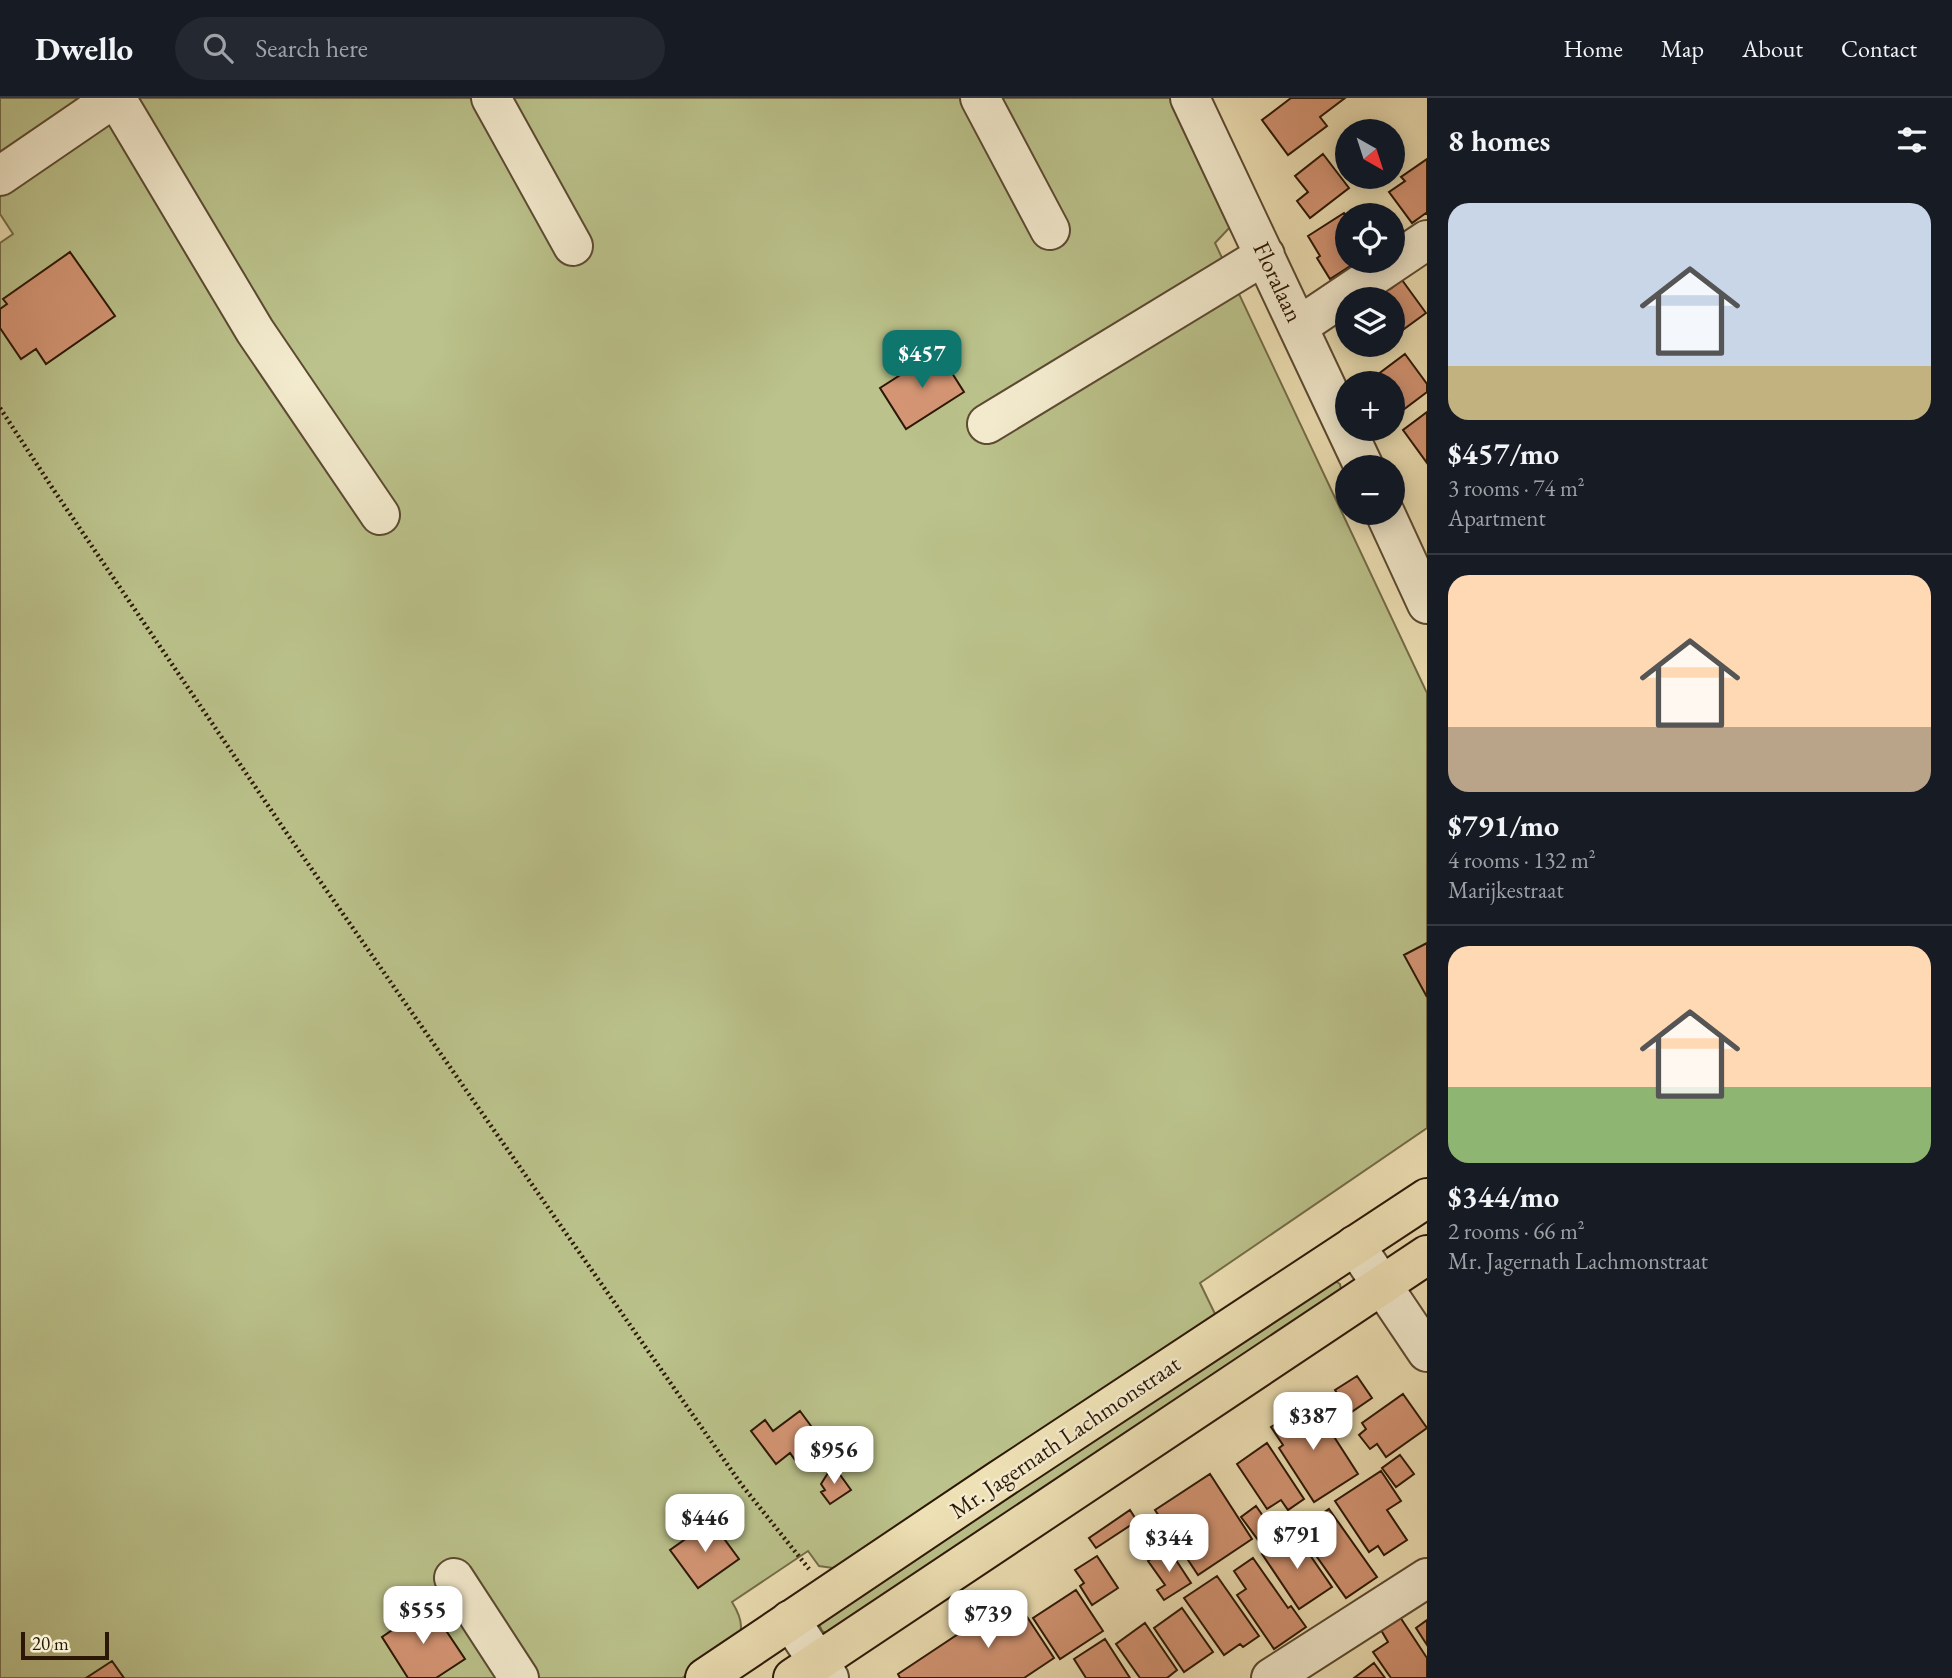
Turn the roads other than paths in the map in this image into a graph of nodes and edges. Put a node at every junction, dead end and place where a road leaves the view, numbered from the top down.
1 (116, 98) edge
2 (491, 98) edge
3 (980, 98) edge
4 (1190, 98) edge
5 (0, 176) edge
6 (1050, 230) dead end
7 (1427, 240) edge
8 (573, 246) dead end
9 (1265, 255) junction
10 (1298, 326) junction
11 (987, 424) dead end
12 (1358, 455) edge
13 (380, 515) dead end
14 (1391, 525) edge
15 (1427, 604) edge
16 (1427, 1198) edge
17 (1355, 1245) junction
18 (1427, 1255) edge
19 (1382, 1285) junction
20 (1427, 1352) edge
21 (454, 1578) dead end
22 (1427, 1578) edge
23 (790, 1620) junction
24 (813, 1672) edge
25 (519, 1678) edge
26 (705, 1678) edge
27 (1271, 1678) edge

1 - 5 street
1 - 13 street
2 - 8 street
3 - 6 street
4 - 9 street, Floralaan
7 - 10 street
9 - 10 street, Floralaan
9 - 11 street
10 - 12 street, Floralaan
14 - 15 street
16 - 17 main road, Mr. Jagernath Lachmonstraat
17 - 19 street
17 - 23 main road, Mr. Jagernath Lachmonstraat
18 - 19 main road, Mr. Jagernath Lachmonstraat
19 - 20 street
19 - 24 main road, Mr. Jagernath Lachmonstraat
21 - 25 street
22 - 27 street
23 - 24 street
23 - 26 main road, Mr. Jagernath Lachmonstraat

